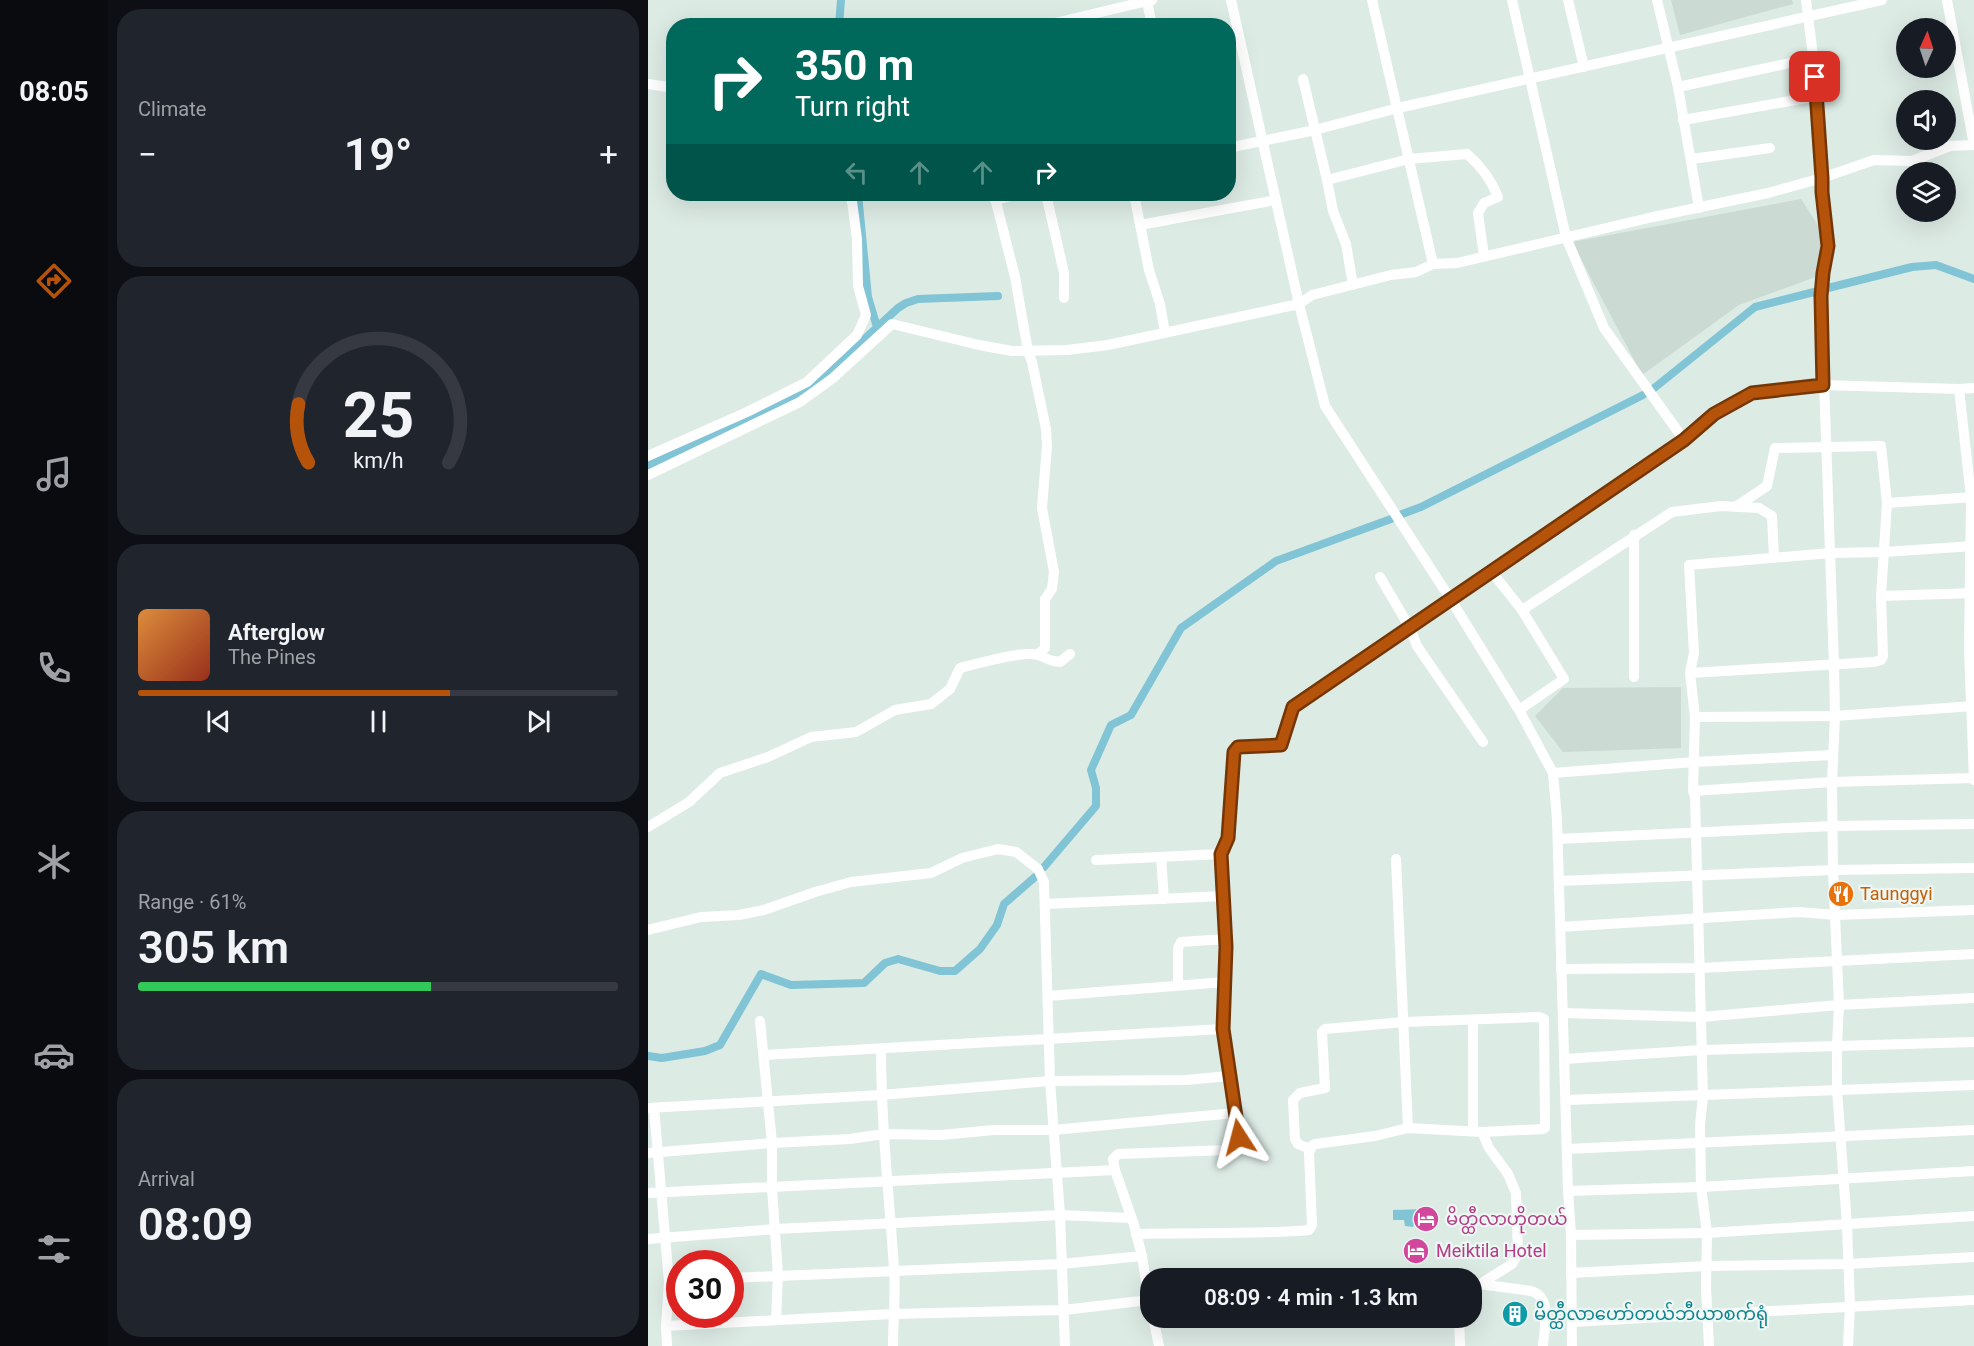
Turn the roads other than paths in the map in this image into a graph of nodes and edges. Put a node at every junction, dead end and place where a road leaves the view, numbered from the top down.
1 (1231, 0) edge
2 (1372, 0) edge
3 (1512, 0) edge
4 (1568, 0) edge
5 (1657, 0) edge
6 (1806, 0) edge
7 (1882, 0) edge
8 (1947, 0) edge
9 (1149, 1) edge
10 (1091, 14) junction
11 (1074, 18) edge
12 (1092, 18) edge
13 (1151, 18) edge
14 (1235, 18) edge
15 (1808, 18) junction
16 (1236, 22) edge
17 (1668, 49) junction
18 (1813, 58) junction
19 (1584, 67) junction
20 (1303, 79) dead end
21 (1529, 79) junction
22 (648, 84) edge
23 (666, 87) edge
24 (1678, 87) junction
25 (1818, 96) junction
26 (1398, 108) junction
27 (1683, 120) junction
28 (1315, 130) junction
29 (1263, 141) junction
30 (1974, 145) edge
31 (1236, 146) edge
32 (1770, 148) dead end
33 (1409, 159) junction
34 (1692, 159) junction
35 (1822, 178) junction
36 (1327, 180) junction
37 (1276, 200) junction
38 (852, 201) edge
39 (996, 201) edge
40 (1048, 201) edge
41 (1135, 201) edge
42 (1700, 208) junction
43 (1140, 225) junction
44 (1566, 237) junction
45 (1484, 256) junction
46 (1433, 264) junction
47 (1353, 285) junction
48 (1064, 298) dead end
49 (1299, 304) junction
50 (1165, 333) junction
51 (1029, 351) junction
52 (1823, 385) junction
53 (1974, 388) edge
54 (1959, 389) junction
55 (1684, 440) junction
56 (1827, 448) junction
57 (648, 456) edge
58 (648, 475) edge
59 (1973, 497) edge
60 (1887, 503) junction
61 (1737, 506) junction
62 (1634, 535) junction
63 (1972, 546) edge
64 (1884, 552) junction
65 (1831, 553) junction
66 (1774, 558) junction
67 (1491, 572) junction
68 (1380, 577) dead end
69 (1972, 594) edge
70 (1881, 596) junction
71 (1451, 600) junction
72 (1522, 610) junction
73 (1410, 628) junction
74 (1038, 654) junction
75 (1070, 654) dead end
76 (1834, 665) junction
77 (1690, 673) junction
78 (1634, 677) dead end
79 (1972, 706) edge
80 (1519, 710) junction
81 (1835, 716) junction
82 (1695, 717) junction
83 (1483, 742) dead end
84 (1832, 755) junction
85 (1694, 762) junction
86 (1553, 773) junction
87 (1974, 778) edge
88 (1832, 782) junction
89 (1693, 791) junction
90 (1974, 824) edge
91 (1833, 826) junction
92 (648, 827) edge
93 (1696, 833) junction
94 (1558, 839) junction
95 (1221, 854) junction
96 (1161, 856) junction
97 (1396, 859) dead end
98 (1096, 860) dead end
99 (1974, 868) edge
100 (1833, 870) junction
101 (1697, 877) junction
102 (1559, 881) junction
103 (1224, 896) junction
104 (1164, 899) junction
105 (1045, 904) junction
106 (1974, 910) edge
107 (1836, 915) junction
108 (1698, 918) junction
109 (1560, 927) junction
110 (648, 930) edge
111 (1226, 939) junction
112 (1974, 954) edge
113 (1838, 960) junction
114 (1700, 968) junction
115 (1562, 969) junction
116 (1225, 982) junction
117 (1178, 985) junction
118 (1048, 996) junction
119 (1974, 998) edge
120 (1839, 1005) junction
121 (1563, 1014) junction
122 (1701, 1017) junction
123 (1473, 1020) junction
124 (760, 1021) dead end
125 (1404, 1023) junction
126 (1223, 1029) junction
127 (1049, 1039) junction
128 (1974, 1042) edge
129 (1837, 1045) junction
130 (881, 1049) junction
131 (1702, 1050) junction
132 (764, 1055) junction
133 (1564, 1059) junction
134 (1229, 1076) junction
135 (1050, 1081) junction
136 (1974, 1085) edge
137 (1837, 1090) junction
138 (881, 1095) junction
139 (1703, 1096) junction
140 (1566, 1100) junction
141 (769, 1101) junction
142 (651, 1108) edge
143 (1235, 1113) junction
144 (1408, 1128) junction
145 (1053, 1130) junction
146 (1974, 1130) edge
147 (1477, 1131) junction
148 (884, 1134) junction
149 (1841, 1136) junction
150 (772, 1143) junction
151 (1700, 1143) junction
152 (1310, 1149) junction
153 (1568, 1149) junction
154 (653, 1154) edge
155 (1114, 1170) junction
156 (1974, 1171) edge
157 (1056, 1172) junction
158 (1845, 1178) junction
159 (886, 1182) junction
160 (1701, 1187) junction
161 (772, 1188) junction
162 (1568, 1191) junction
163 (660, 1192) junction
164 (648, 1194) edge
165 (1060, 1215) junction
166 (1974, 1216) edge
167 (1131, 1218) junction
168 (890, 1224) junction
169 (1847, 1225) junction
170 (776, 1229) junction
171 (1707, 1233) junction
172 (1136, 1234) junction
173 (1571, 1235) junction
174 (665, 1238) junction
175 (648, 1239) edge
176 (668, 1250) edge
177 (1142, 1256) junction
178 (1974, 1257) edge
179 (1060, 1264) junction
180 (1848, 1264) junction
181 (1706, 1266) junction
182 (1144, 1268) edge
183 (894, 1270) junction
184 (1571, 1273) junction
185 (778, 1275) junction
186 (744, 1277) edge
187 (1482, 1283) edge
188 (1482, 1288) edge
189 (1974, 1300) edge
190 (1140, 1305) edge
191 (1850, 1306) junction
192 (1064, 1310) junction
193 (893, 1314) junction
194 (1708, 1314) junction
195 (776, 1320) junction
196 (744, 1322) edge
197 (1572, 1322) junction
198 (666, 1328) edge
199 (1155, 1328) edge
200 (1459, 1328) edge
201 (667, 1346) edge
202 (893, 1346) edge
203 (1065, 1346) edge
204 (1159, 1346) edge
205 (1460, 1346) edge
206 (1544, 1346) edge
207 (1572, 1346) edge
208 (1709, 1346) edge
209 (1848, 1346) edge

1 - 14 street
2 - 26 street
3 - 21 street
4 - 19 street
5 - 17 street
6 - 15 street
7 - 15 street
8 - 30 street
9 - 10 street
9 - 13 street
10 - 11 street
10 - 12 street
15 - 17 street
15 - 18 street
16 - 29 street
17 - 19 street
17 - 24 street
18 - 24 street
18 - 25 street
19 - 21 street
20 - 28 street
21 - 26 street
21 - 44 street
22 - 23 street
24 - 27 street
25 - 27 street
25 - 35 street
26 - 28 street
26 - 33 street
27 - 34 street
28 - 29 street
28 - 36 street
29 - 31 street
29 - 37 street
30 - 35 street
32 - 34 street
33 - 36 street
33 - 45 street
33 - 46 street
34 - 42 street
35 - 42 street
35 - 52 street
36 - 47 street
37 - 43 street
37 - 49 street
38 - 57 street
39 - 51 street
40 - 48 street
41 - 43 street
42 - 44 street
43 - 50 street
44 - 45 street
44 - 55 street
45 - 46 street
46 - 47 street
47 - 49 street
49 - 50 street
49 - 71 street
50 - 51 street
51 - 58 street
51 - 74 street
52 - 54 street
52 - 55 street
52 - 56 street
53 - 54 street
54 - 59 street
55 - 67 street
56 - 60 street
56 - 61 street
56 - 65 street
59 - 60 street
59 - 63 street
60 - 64 street
61 - 62 street
61 - 66 street
62 - 72 street
62 - 78 street
63 - 64 street
63 - 69 street
64 - 65 street
64 - 70 street
65 - 66 street
65 - 76 street
66 - 77 street
67 - 71 street
67 - 72 street
68 - 73 street
69 - 70 street
69 - 79 street
70 - 76 street
71 - 73 street
71 - 80 street
72 - 80 street
73 - 83 street
73 - 95 street
74 - 75 street
74 - 92 street
76 - 77 street
76 - 81 street
77 - 82 street
79 - 81 street
79 - 87 street
80 - 86 street
81 - 82 street
81 - 84 street
82 - 85 street
84 - 85 street
84 - 88 street
85 - 86 street
85 - 89 street
86 - 94 street
87 - 88 street
88 - 89 street
88 - 91 street
89 - 93 street
90 - 91 street
91 - 93 street
91 - 100 street
93 - 94 street
93 - 101 street
94 - 102 street
95 - 96 street
95 - 103 street
96 - 98 street
96 - 104 street
97 - 125 street
99 - 100 street
100 - 101 street
100 - 107 street
101 - 102 street
101 - 108 street
102 - 109 street
103 - 104 street
103 - 111 street
104 - 105 street
105 - 110 street
105 - 118 street
106 - 107 street
107 - 108 street
107 - 113 street
108 - 109 street
108 - 114 street
109 - 115 street
111 - 116 street
111 - 117 street
112 - 113 street
113 - 114 street
113 - 120 street
114 - 115 street
114 - 122 street
115 - 121 street
116 - 117 street
116 - 126 street
117 - 118 street
118 - 127 street
119 - 120 street
120 - 122 street
120 - 129 street
121 - 122 street
121 - 133 street
122 - 131 street
123 - 125 street
123 - 147 street
123 - 147 street
124 - 132 street
125 - 144 street
125 - 152 street
126 - 127 street
126 - 134 street
127 - 130 street
127 - 135 street
128 - 129 street
129 - 131 street
129 - 137 street
130 - 132 street
130 - 138 street
131 - 133 street
131 - 139 street
132 - 141 street
133 - 140 street
134 - 135 street
134 - 143 street
135 - 138 street
135 - 145 street
136 - 137 street
137 - 139 street
137 - 149 street
138 - 141 street
138 - 148 street
139 - 140 street
139 - 151 street
140 - 153 street
141 - 142 street
141 - 150 street
142 - 154 street
143 - 145 street
143 - 155 street
144 - 147 street
144 - 152 street
145 - 148 street
145 - 157 street
146 - 149 street
147 - 187 street
148 - 150 street
148 - 159 street
149 - 151 street
149 - 158 street
150 - 154 street
150 - 161 street
151 - 153 street
151 - 160 street
152 - 172 street
153 - 162 street
154 - 163 street
155 - 157 street
155 - 167 street
156 - 158 street
157 - 159 street
157 - 165 street
158 - 160 street
158 - 169 street
159 - 161 street
159 - 168 street
160 - 162 street
160 - 171 street
161 - 163 street
161 - 170 street
162 - 173 street
163 - 164 street
163 - 174 street
165 - 167 street
165 - 168 street
165 - 179 street
166 - 169 street
167 - 172 street
168 - 170 street
168 - 183 street
169 - 171 street
169 - 180 street
170 - 174 street
170 - 185 street
171 - 173 street
171 - 181 street
172 - 177 street
173 - 184 street
174 - 175 street
174 - 176 street
177 - 179 street
177 - 182 street
178 - 180 street
179 - 183 street
179 - 192 street
180 - 181 street
180 - 191 street
181 - 184 street
181 - 194 street
183 - 185 street
183 - 193 street
184 - 197 street
185 - 186 street
185 - 195 street
188 - 206 street
189 - 191 street
190 - 192 street
191 - 194 street
191 - 209 street
192 - 193 street
192 - 203 street
193 - 195 street
193 - 202 street
194 - 197 street
194 - 208 street
195 - 196 street
197 - 207 street
198 - 201 street
199 - 204 street
200 - 205 street

